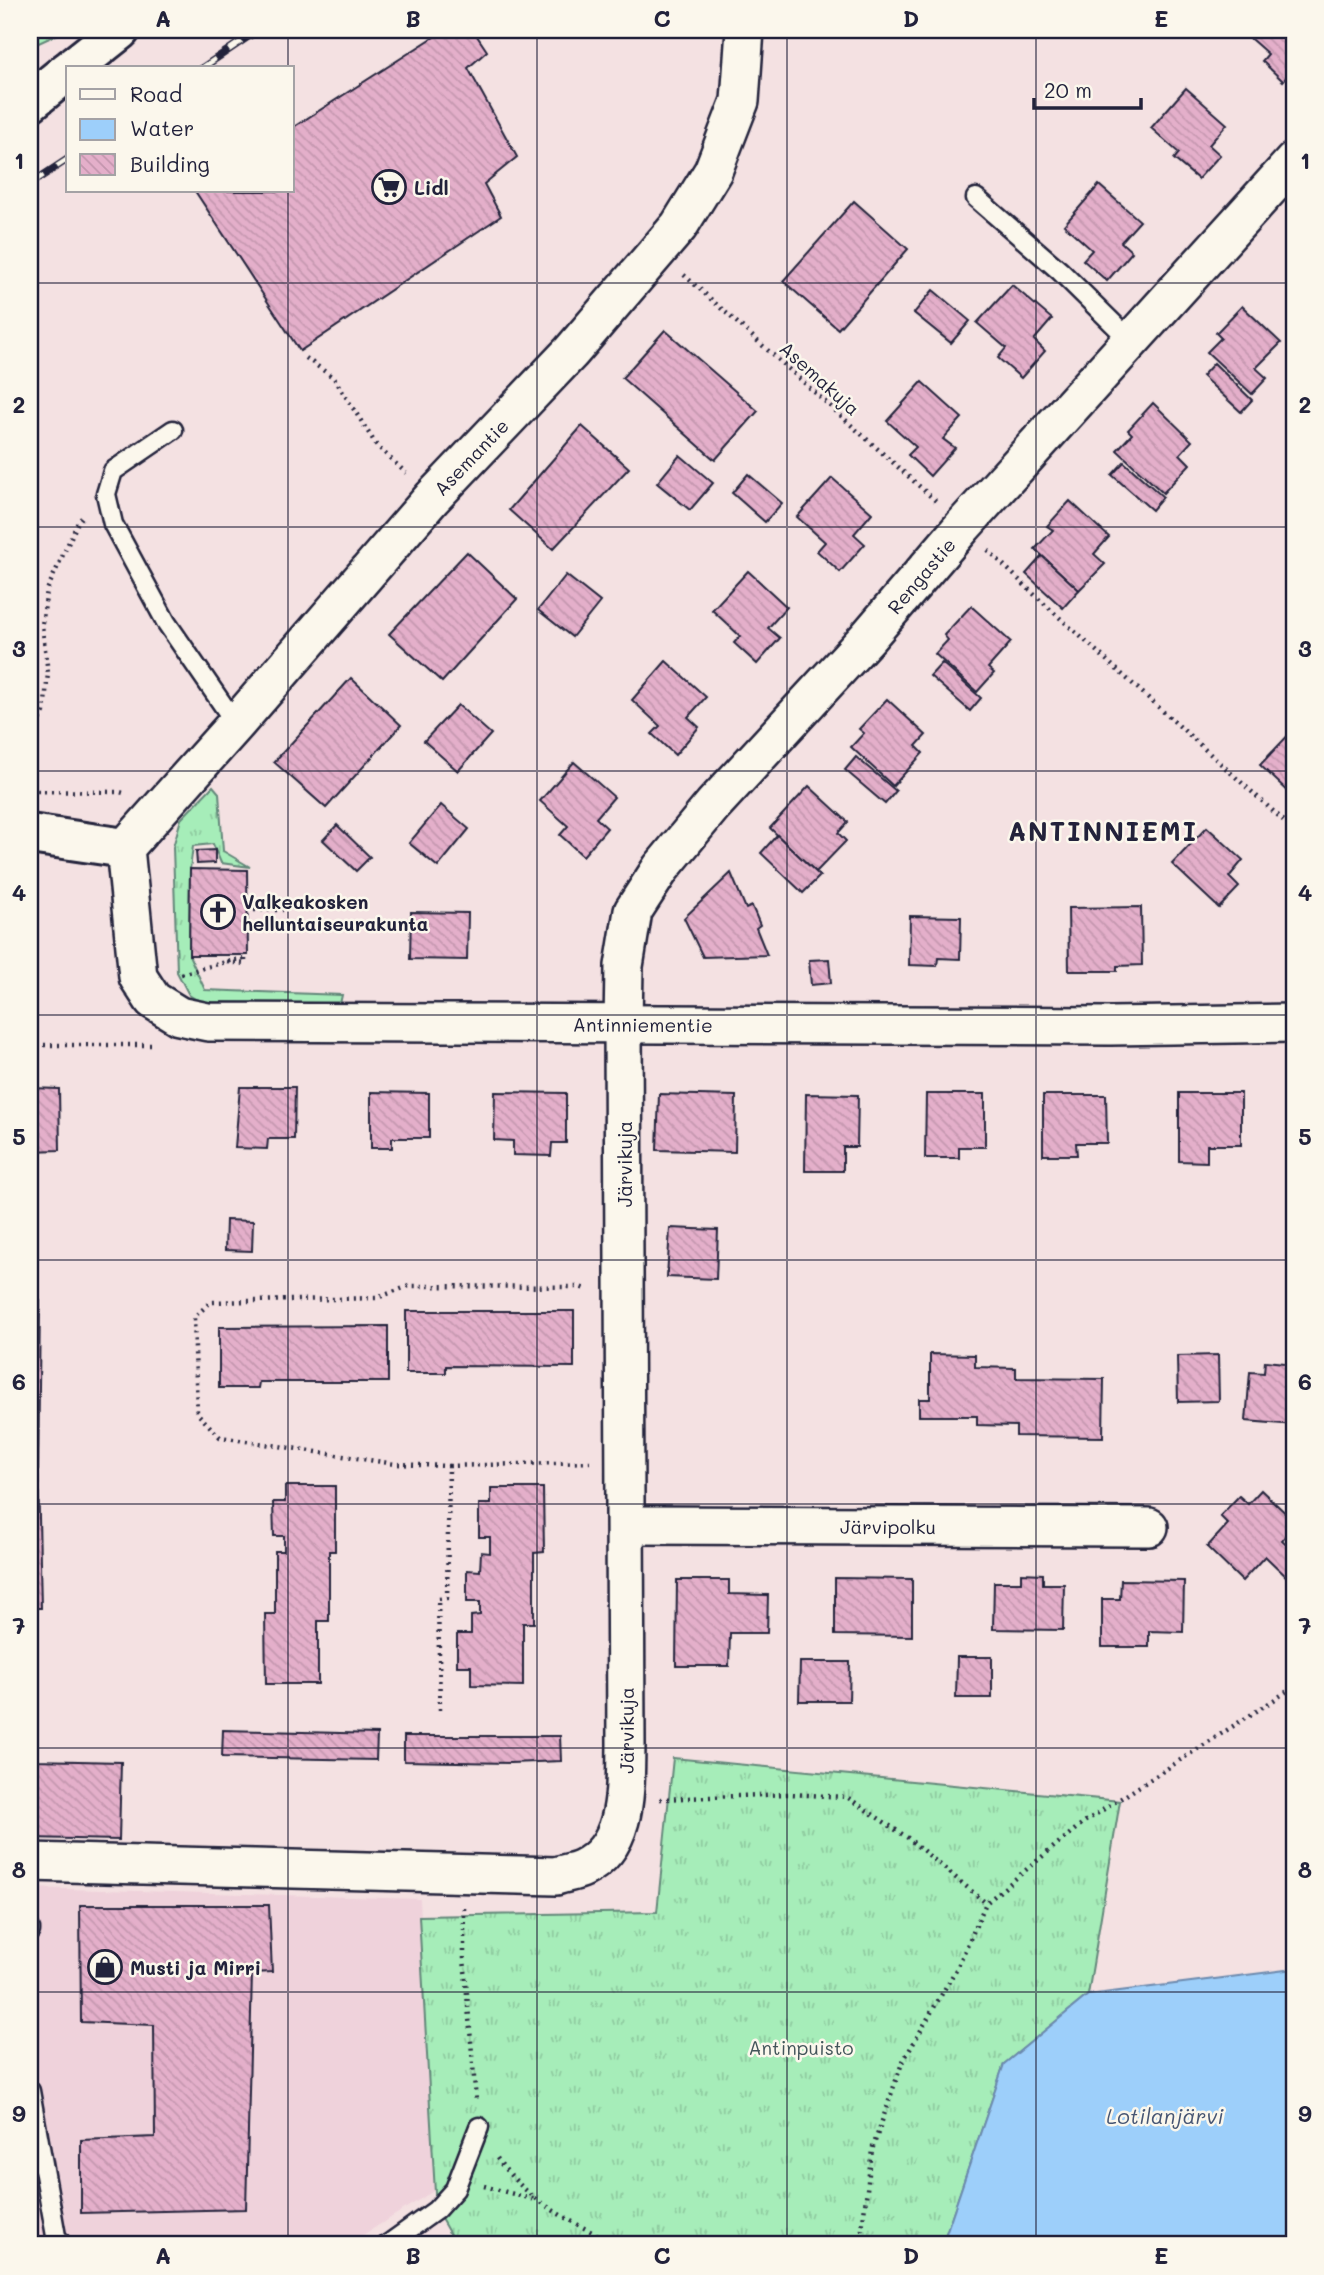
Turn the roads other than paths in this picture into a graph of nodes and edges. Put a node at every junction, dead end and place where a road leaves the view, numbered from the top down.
1 (120, 30) edge
2 (745, 30) edge
3 (75, 66) edge
4 (66, 73) edge
5 (30, 102) edge
6 (1294, 161) edge
7 (976, 198) dead end
8 (1132, 342) junction
9 (173, 430) dead end
10 (236, 724) junction
11 (30, 834) edge
12 (125, 848) junction
13 (30, 858) edge
14 (1294, 1023) edge
15 (623, 1025) junction
16 (627, 1525) junction
17 (1149, 1527) dead end
18 (30, 1862) edge
19 (30, 2091) edge
20 (479, 2127) road end
21 (62, 2245) edge
22 (387, 2245) edge

1 - 3 street
2 - 10 street, Asemantie
4 - 5 street
6 - 8 street, Rengastie
7 - 8 lane
8 - 15 street, Rengastie
9 - 10 lane
10 - 12 street, Asemantie
11 - 12 street
12 - 13 street
12 - 15 street, Antinniementie
14 - 15 street, Antinniementie
15 - 16 street, Järvikuja
16 - 17 street, Järvipolku
16 - 18 street, Järvikuja
19 - 21 lane
20 - 22 lane

